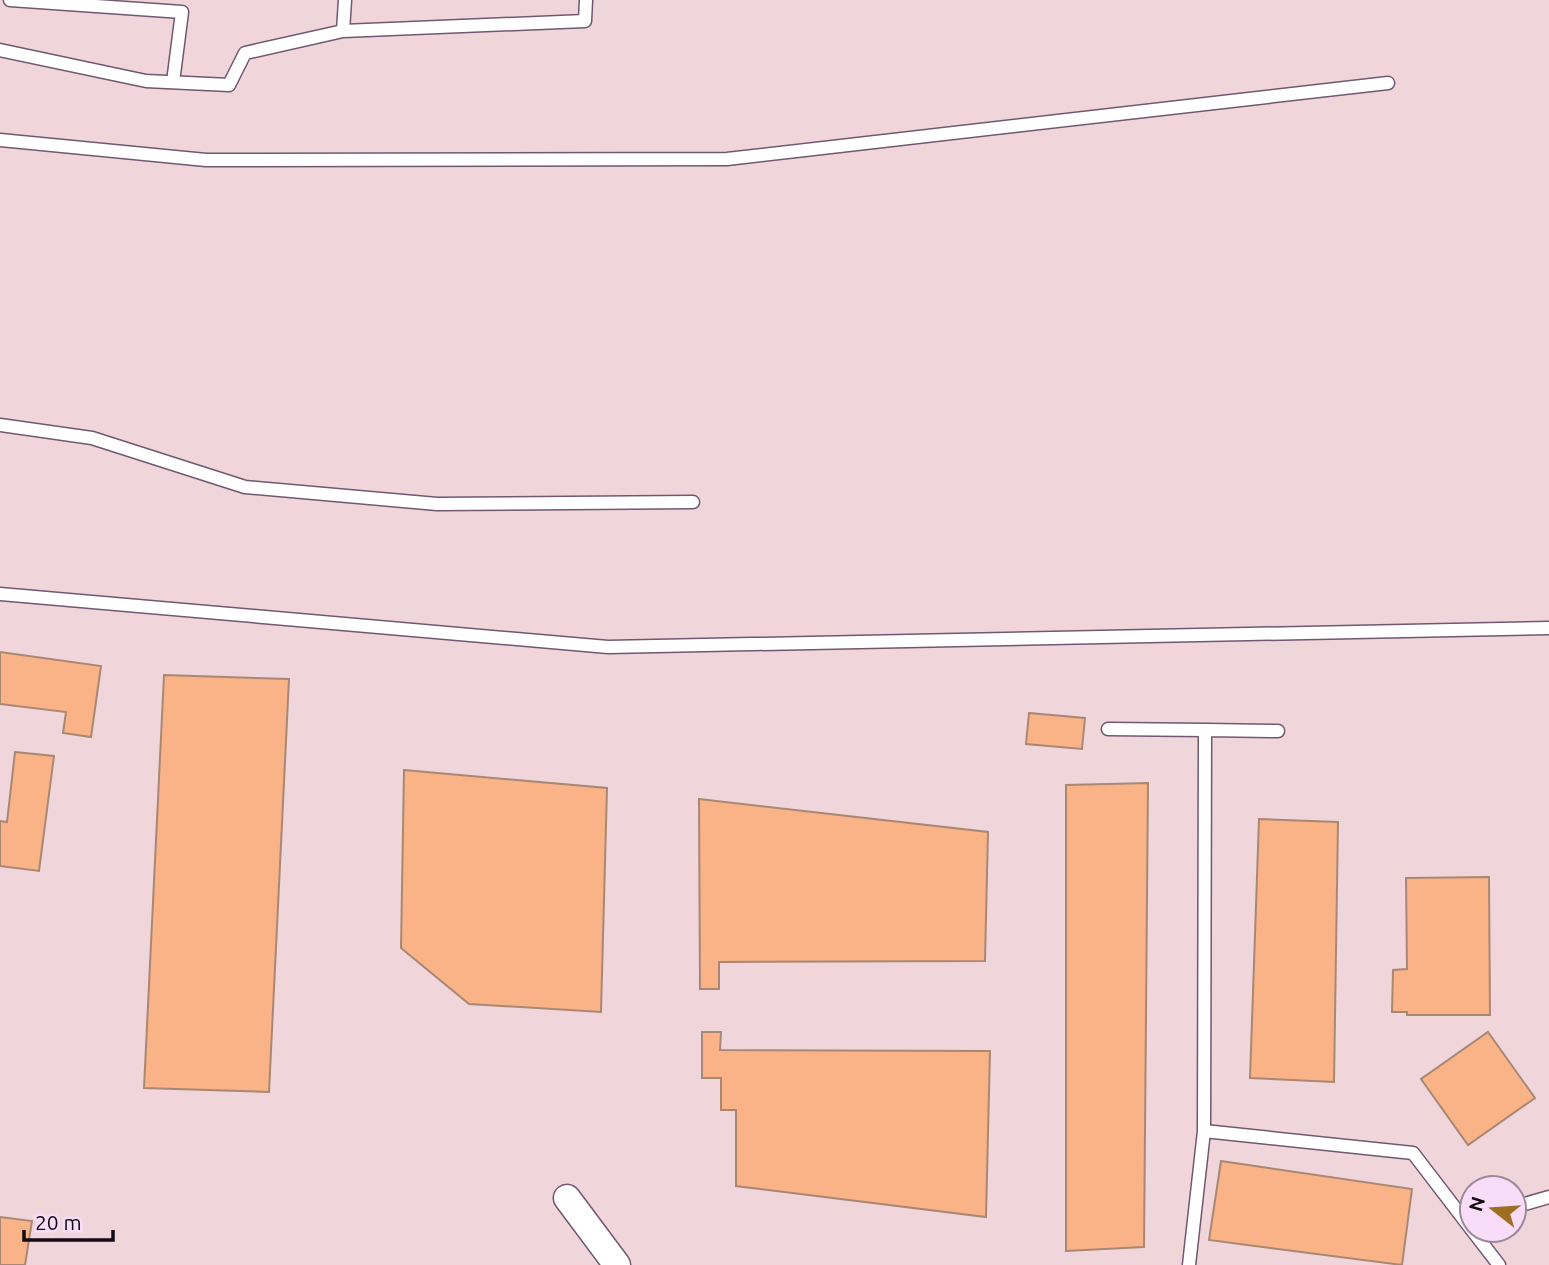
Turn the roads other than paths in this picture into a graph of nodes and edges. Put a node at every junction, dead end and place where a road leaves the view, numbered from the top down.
1 (9, 0) edge
2 (345, 0) edge
3 (586, 0) edge
4 (183, 6) edge
5 (343, 31) junction
6 (0, 50) edge
7 (173, 82) junction
8 (1388, 83) dead end
9 (0, 140) edge
10 (0, 425) edge
11 (693, 502) dead end
12 (0, 594) edge
13 (1549, 628) edge
14 (1108, 729) dead end
15 (1205, 730) junction
16 (1278, 731) dead end
17 (1204, 1131) junction
18 (1549, 1197) edge
19 (567, 1198) dead end
20 (1528, 1203) edge
21 (1458, 1209) edge
22 (1484, 1244) edge
23 (617, 1265) edge
24 (1189, 1265) edge
25 (1499, 1265) edge

1 - 4 lane
2 - 5 lane
3 - 5 lane
4 - 7 lane
5 - 7 lane
6 - 7 lane
8 - 9 lane
10 - 11 lane
12 - 13 lane
14 - 15 lane
15 - 16 lane
15 - 17 lane
17 - 21 lane
17 - 24 lane
18 - 20 lane
19 - 23 street
22 - 25 lane

